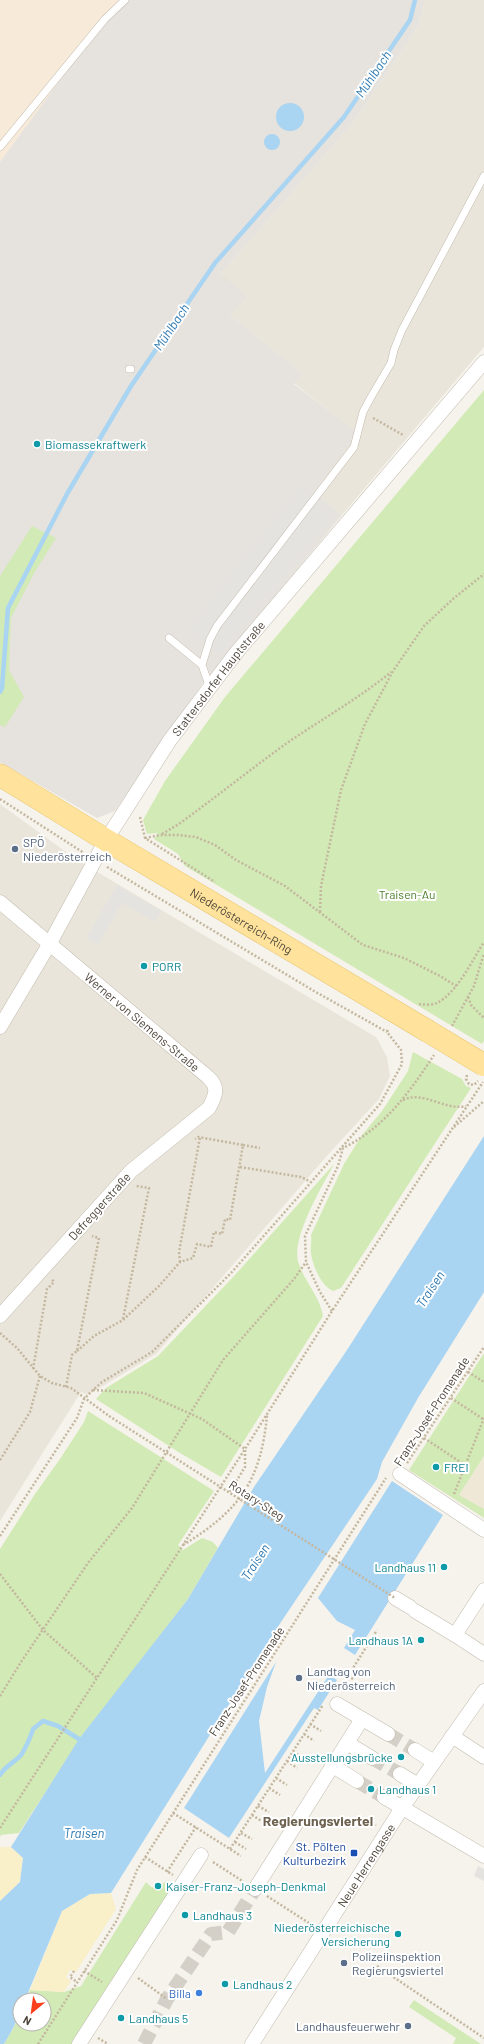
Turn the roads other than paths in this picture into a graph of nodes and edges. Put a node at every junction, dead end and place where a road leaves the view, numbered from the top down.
1 (125, 0) edge
2 (0, 147) edge
3 (484, 176) edge
4 (484, 362) edge
5 (169, 638) dead end
6 (202, 665) junction
7 (210, 688) junction
8 (0, 775) edge
9 (106, 840) junction
10 (0, 902) edge
11 (50, 943) junction
12 (0, 1027) edge
13 (477, 1072) edge
14 (209, 1108) joint
15 (0, 1316) edge
16 (400, 1474) road end
17 (484, 1530) edge
18 (484, 1590) edge
19 (395, 1598) road end
20 (455, 1635) junction
21 (484, 1654) edge
22 (484, 1691) edge
23 (331, 1704) road end
24 (362, 1719) junction
25 (388, 1734) tunnel mouth
26 (452, 1736) junction
27 (347, 1743) junction
28 (415, 1750) tunnel mouth
29 (372, 1758) tunnel mouth
30 (484, 1758) edge
31 (434, 1762) junction
32 (333, 1766) junction
33 (400, 1774) tunnel mouth
34 (357, 1781) tunnel mouth
35 (418, 1785) junction
36 (384, 1797) tunnel mouth
37 (402, 1808) junction
38 (483, 1852) edge
39 (201, 1855) road end
40 (255, 1889) tunnel mouth
41 (79, 2044) edge
42 (252, 2044) edge

1 - 2 lane
3 - 6 lane
4 - 7 street, Stattersdorfer Hauptstraße
5 - 6 lane
6 - 7 lane
7 - 9 street, Stattersdorfer Hauptstraße
8 - 9 main road, Niederösterreich-Ring
9 - 11 street, Stattersdorfer Hauptstraße
9 - 13 main road, Niederösterreich-Ring, bridge
10 - 11 street, Werner von Siemens-Straße
11 - 12 street, Stattersdorfer Hauptstraße
11 - 14 street, Werner von Siemens-Straße
14 - 15 street, Defreggerstraße
16 - 17 street
18 - 20 street
19 - 20 street
20 - 21 street
22 - 26 street, Neue Herrengasse
23 - 24 street
24 - 25 street
24 - 27 street
26 - 30 street
26 - 31 street, Neue Herrengasse
27 - 29 street
27 - 32 street
28 - 31 street
31 - 35 street, Neue Herrengasse
32 - 34 street
32 - 40 street
33 - 35 street
35 - 37 street, Neue Herrengasse
36 - 37 street
37 - 38 street
37 - 42 street, Neue Herrengasse
39 - 41 street

